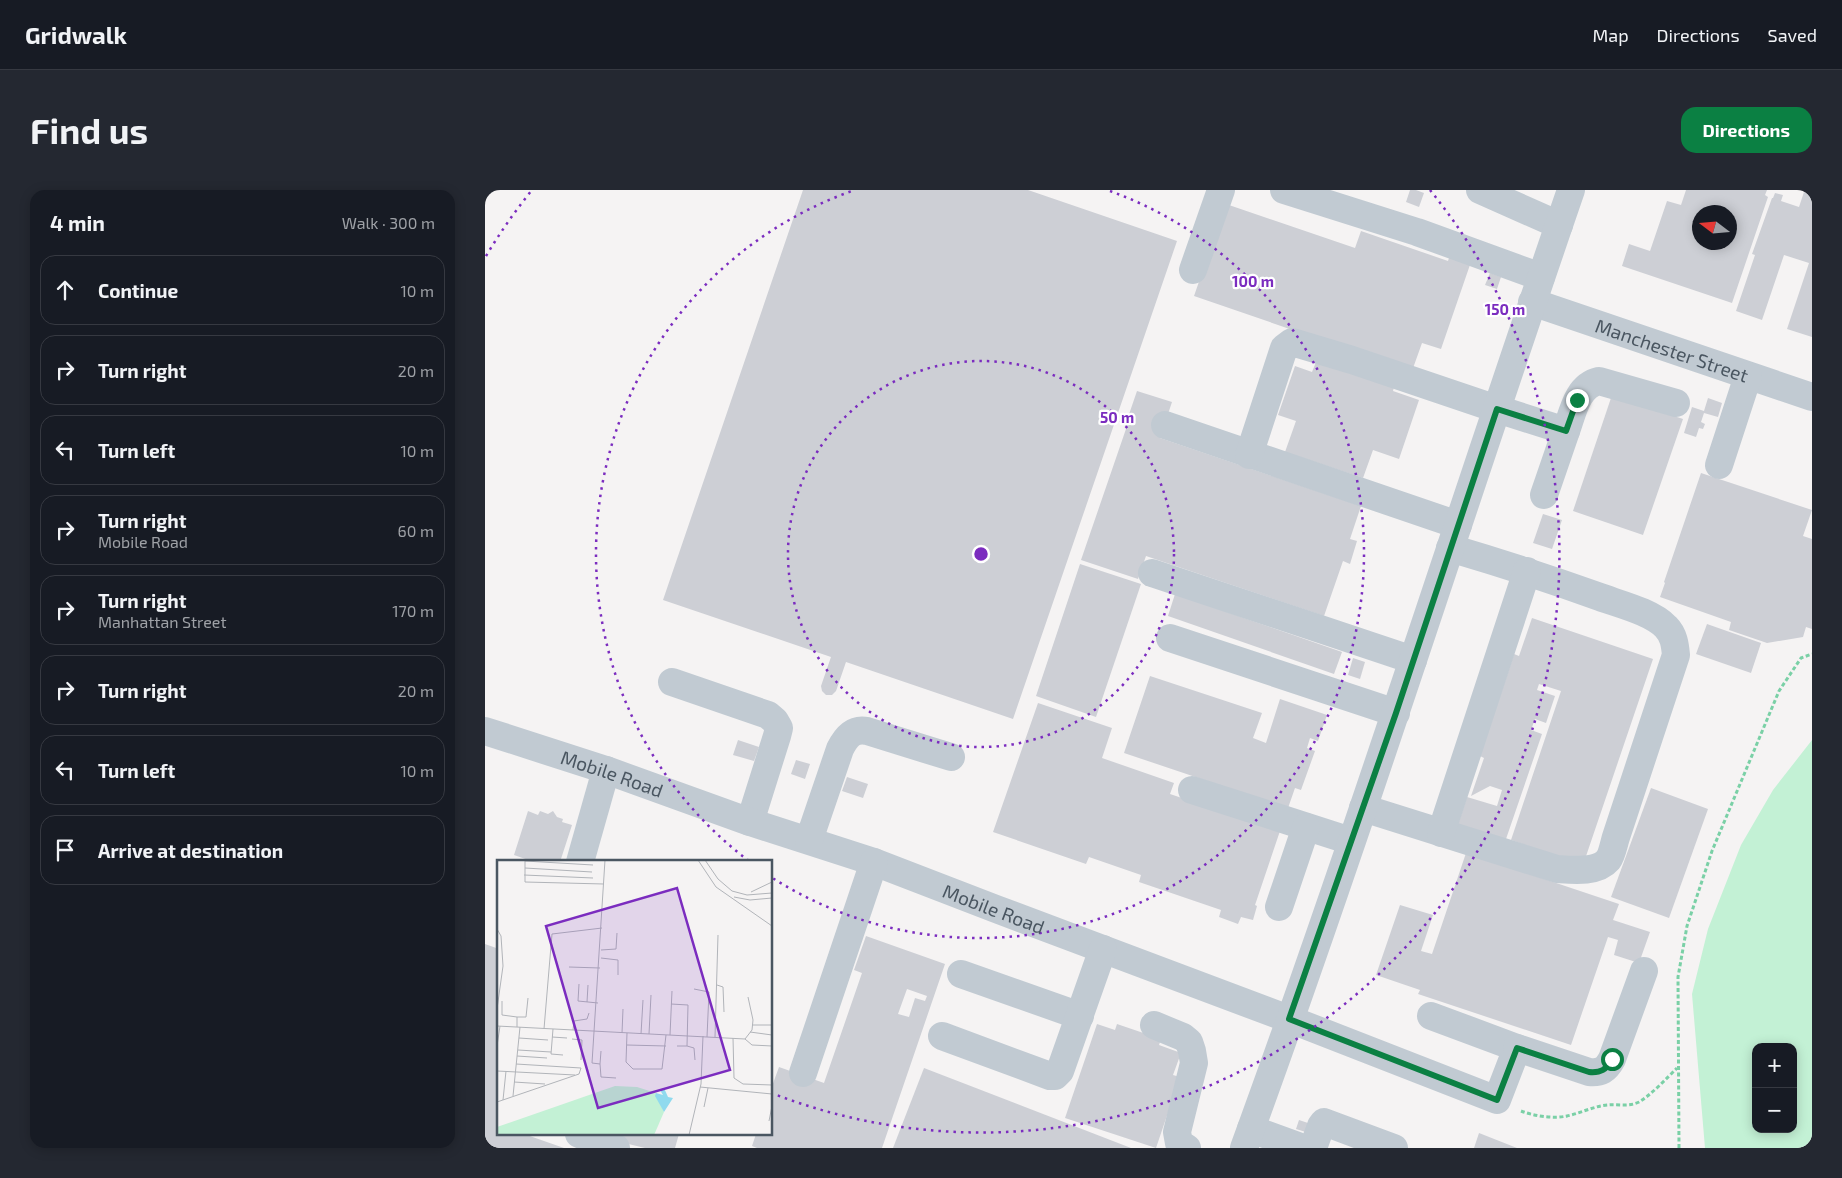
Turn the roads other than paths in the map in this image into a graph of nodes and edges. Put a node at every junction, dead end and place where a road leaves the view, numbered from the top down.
1 (1221, 190) edge
2 (1284, 190) edge
3 (1480, 190) edge
4 (1571, 190) edge
5 (1559, 225) junction
6 (1193, 270) dead end
7 (1541, 277) junction
8 (1532, 302) junction
9 (1748, 376) junction
10 (1812, 397) edge
11 (1676, 403) dead end
12 (1497, 409) junction
13 (1165, 425) dead end
14 (1566, 431) junction
15 (1249, 455) junction
16 (1719, 465) dead end
17 (1544, 495) dead end
18 (1454, 536) junction
19 (1527, 571) junction
20 (1152, 573) dead end
21 (1170, 638) dead end
22 (1413, 660) junction
23 (672, 682) dead end
24 (1396, 713) junction
25 (485, 731) edge
26 (951, 757) dead end
27 (606, 770) junction
28 (1192, 790) dead end
29 (1363, 808) junction
30 (750, 822) junction
31 (1306, 827) junction
32 (1441, 833) junction
33 (809, 840) junction
34 (1351, 841) junction
35 (581, 860) edge
36 (874, 862) junction
37 (1279, 907) dead end
38 (1103, 949) junction
39 (1644, 971) dead end
40 (961, 974) dead end
41 (1080, 1016) junction
42 (1431, 1016) dead end
43 (1289, 1019) junction
44 (1154, 1025) dead end
45 (942, 1036) dead end
46 (1517, 1048) junction
47 (803, 1073) dead end
48 (584, 1136) edge
49 (1248, 1138) edge
50 (616, 1148) edge
51 (1187, 1148) edge
52 (1303, 1148) edge
53 (1313, 1148) edge
54 (1393, 1148) edge

1 - 6 street
2 - 7 street
3 - 5 street
4 - 5 street
5 - 7 street
7 - 8 street
8 - 9 street, Manchester Street
8 - 12 street
9 - 10 street, Manchester Street
9 - 16 street
11 - 14 street
12 - 14 street
12 - 15 street
12 - 18 street
13 - 15 street
14 - 17 street
15 - 18 street
18 - 19 street
18 - 22 street
19 - 32 street
19 - 32 street
20 - 22 street
21 - 24 street
22 - 24 street
23 - 30 street
24 - 29 street
25 - 27 street, Mobile Road
26 - 33 street
27 - 30 street, Mobile Road
27 - 35 street
28 - 31 street
29 - 32 street
29 - 34 street
30 - 33 street, Mobile Road
31 - 34 street
31 - 37 street
33 - 36 street, Mobile Road
34 - 43 street
36 - 38 street, Mobile Road
36 - 47 street
38 - 41 street
38 - 43 street, Mobile Road
39 - 46 street
40 - 41 street
41 - 45 street
42 - 46 street
43 - 46 street, Mobile Road
43 - 49 street
44 - 51 street
48 - 50 street
49 - 52 street
53 - 54 street

